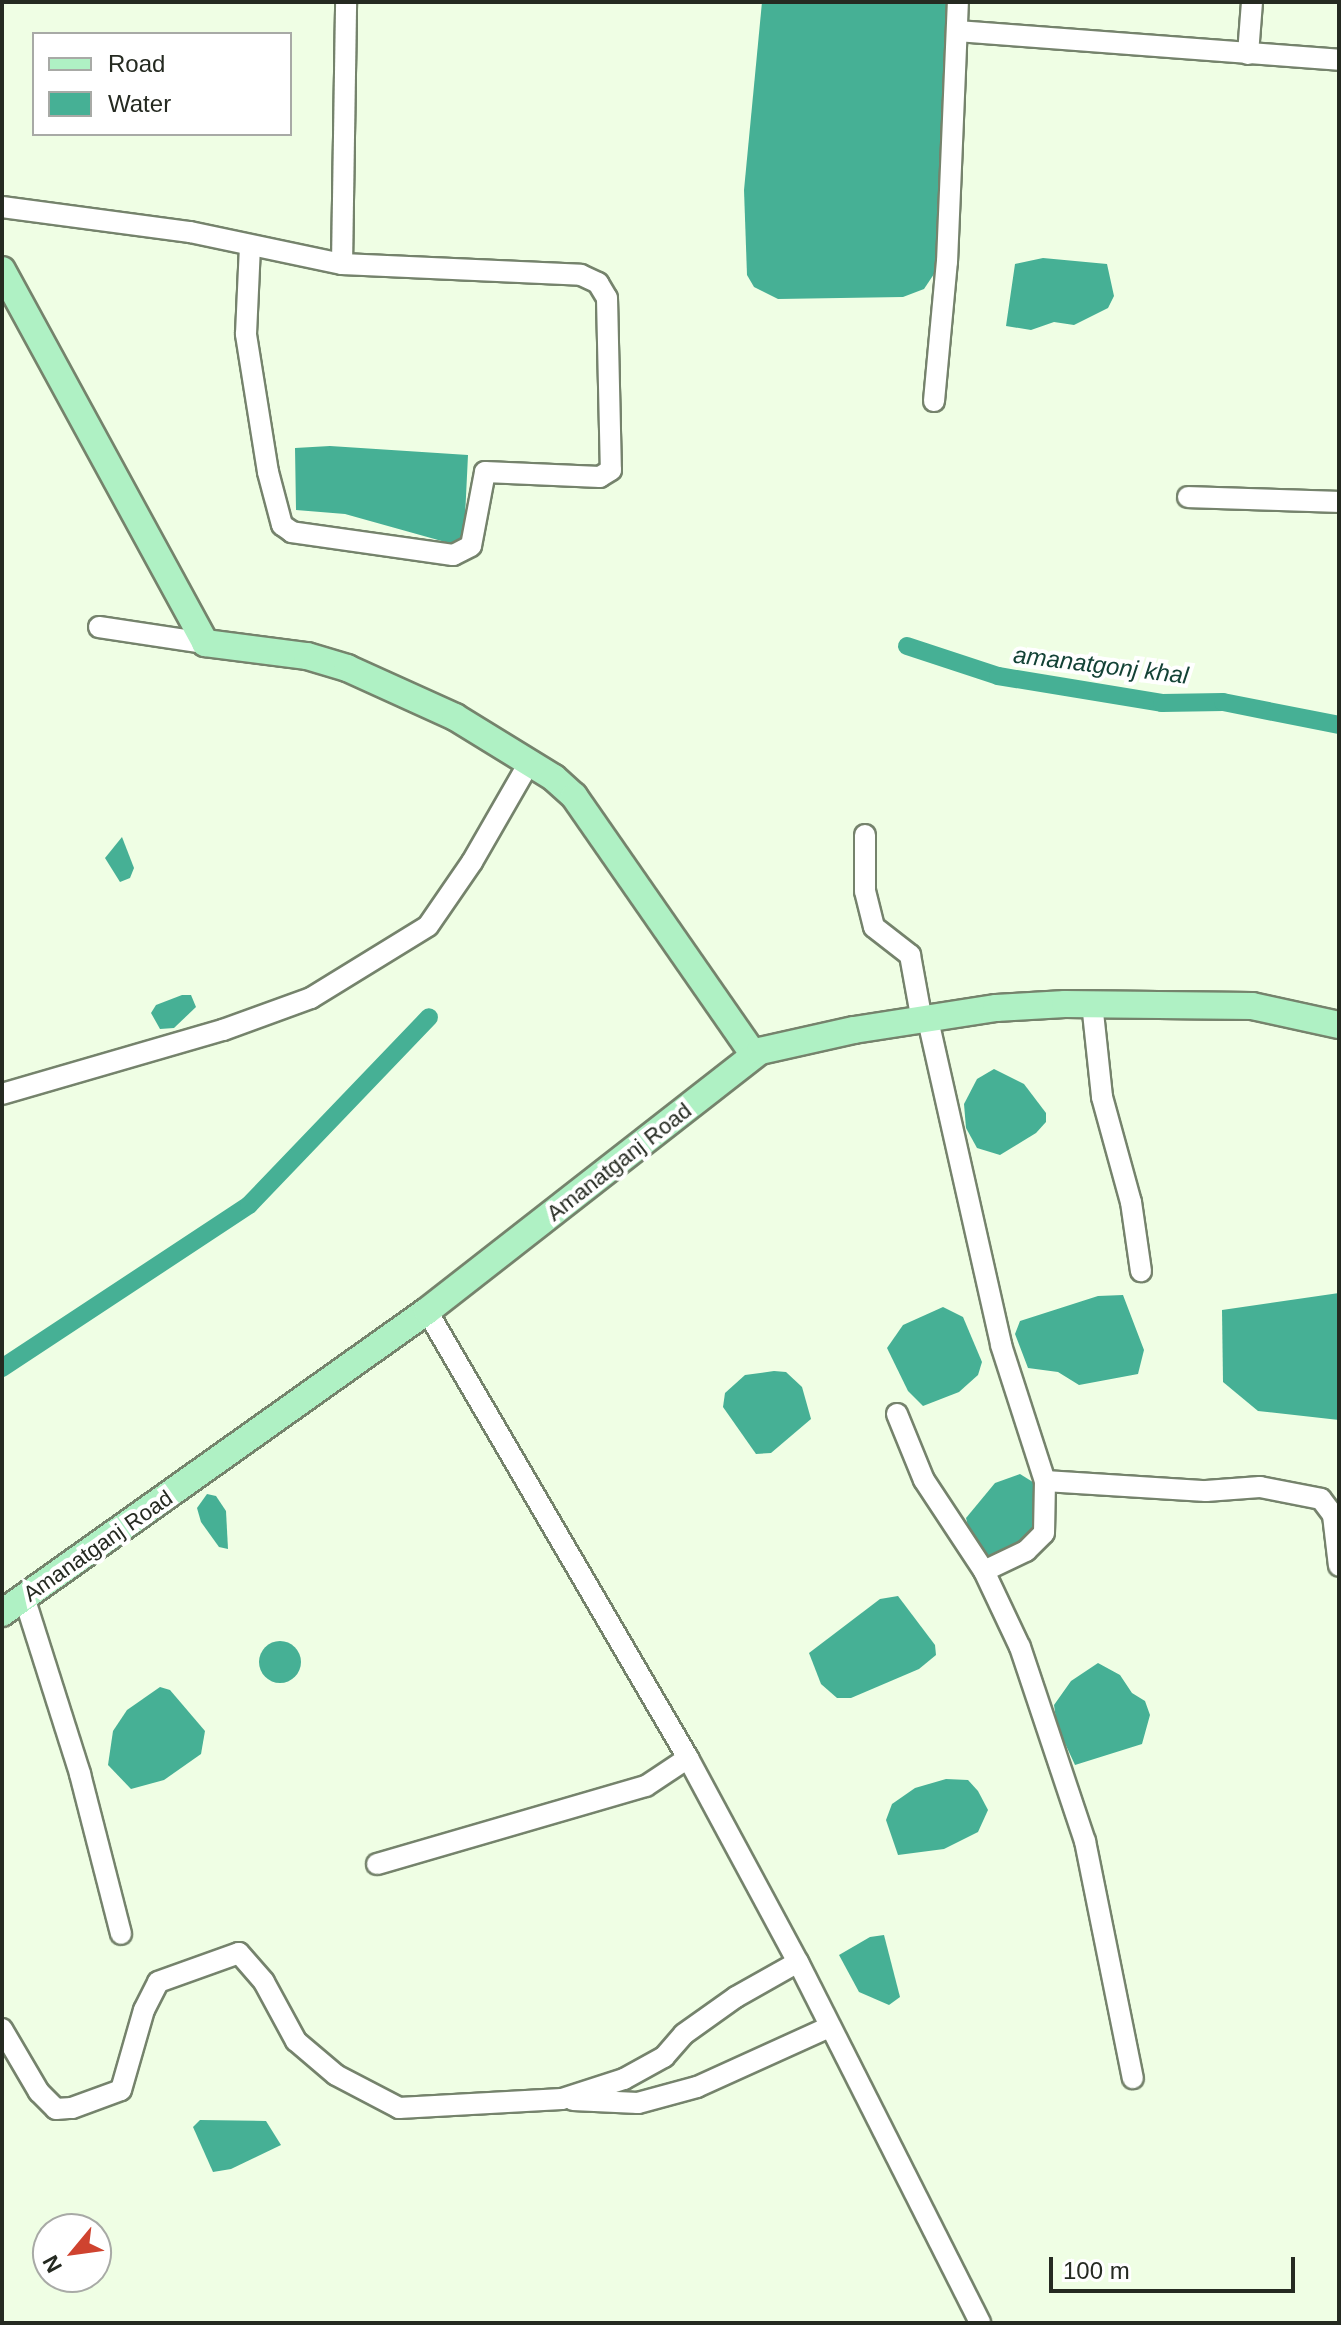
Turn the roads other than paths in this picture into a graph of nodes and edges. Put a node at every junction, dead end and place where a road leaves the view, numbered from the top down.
1 (346, 2) edge
2 (958, 2) edge
3 (1252, 2) edge
4 (957, 31) junction
5 (1248, 54) junction
6 (1339, 60) edge
7 (2, 207) edge
8 (250, 246) junction
9 (342, 264) junction
10 (2, 270) edge
11 (934, 401) dead end
12 (1188, 497) dead end
13 (1339, 502) edge
14 (99, 627) dead end
15 (205, 643) junction
16 (529, 763) junction
17 (865, 835) dead end
18 (1092, 1003) junction
19 (925, 1021) junction
20 (1339, 1025) edge
21 (754, 1055) junction
22 (2, 1094) edge
23 (1141, 1271) dead end
24 (427, 1311) junction
25 (897, 1414) dead end
26 (1045, 1481) junction
27 (1339, 1566) edge
28 (984, 1571) junction
29 (24, 1597) junction
30 (2, 1613) edge
31 (688, 1758) junction
32 (377, 1864) dead end
33 (121, 1934) dead end
34 (798, 1962) junction
35 (829, 2027) junction
36 (2, 2029) edge
37 (1133, 2078) dead end
38 (562, 2099) junction
39 (980, 2323) edge

1 - 9 street
2 - 4 street
3 - 5 street
4 - 5 street
4 - 11 street
5 - 6 street
7 - 8 street
8 - 9 street
8 - 9 street
10 - 15 main road
12 - 13 street
14 - 15 street
15 - 16 main road
16 - 21 main road
16 - 22 street
17 - 19 street
18 - 19 main road, Amanatganj Road
18 - 20 main road, Amanatganj Road
18 - 23 street
19 - 21 main road, Amanatganj Road
19 - 26 street
21 - 24 main road, Amanatganj Road
24 - 29 main road, Amanatganj Road
24 - 31 street
25 - 28 street
26 - 27 street
26 - 28 street
28 - 37 street
29 - 30 main road, Amanatganj Road
29 - 33 street
31 - 32 street
31 - 34 street
34 - 35 street
34 - 38 street
35 - 38 street
35 - 39 street
36 - 38 street

